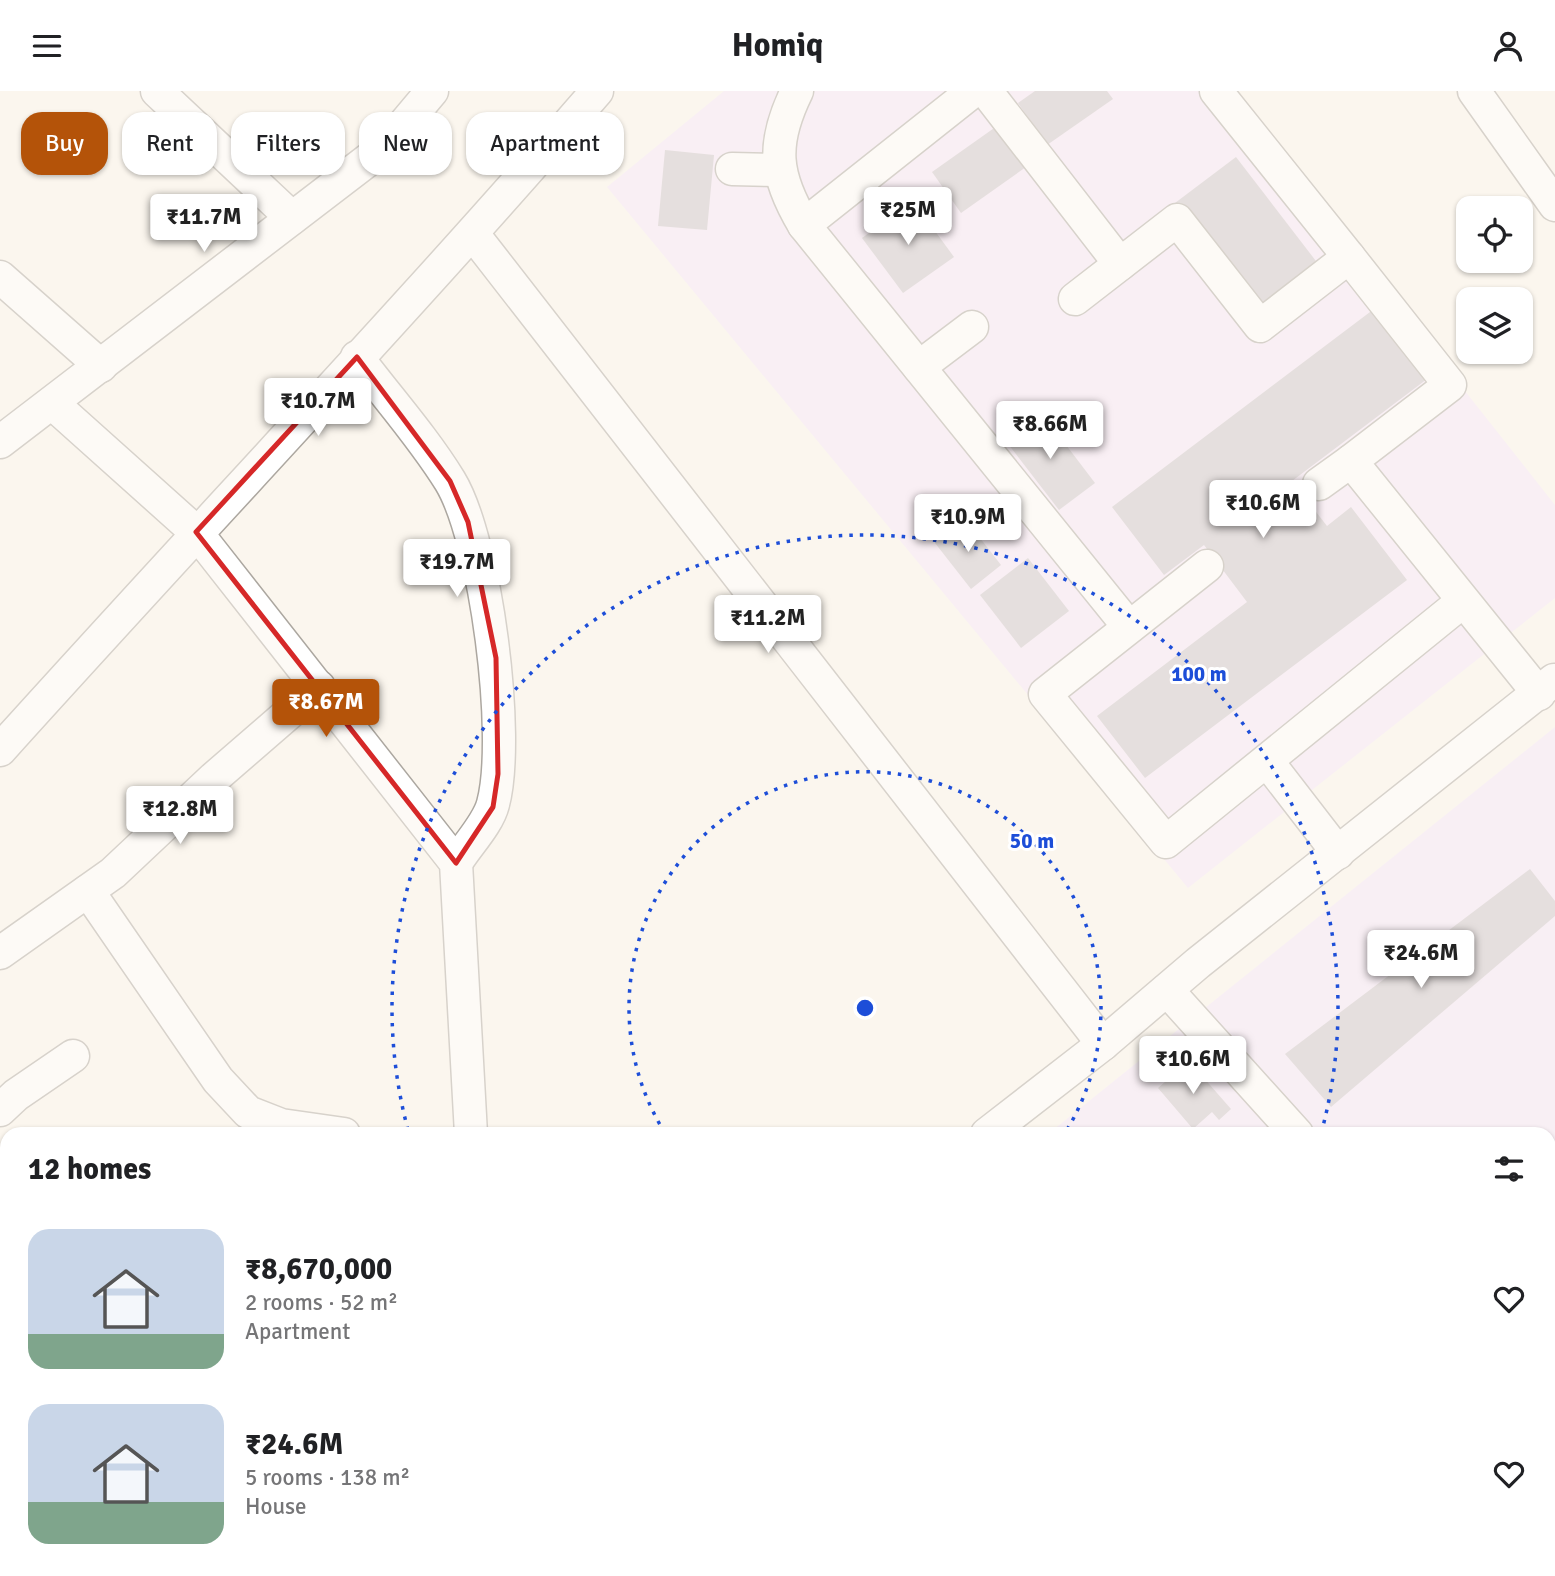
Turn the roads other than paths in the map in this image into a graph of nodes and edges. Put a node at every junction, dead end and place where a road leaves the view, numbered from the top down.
1 (158, 91) edge
2 (432, 91) edge
3 (597, 91) edge
4 (796, 91) edge
5 (973, 91) edge
6 (986, 91) edge
7 (1216, 91) edge
8 (1474, 91) edge
9 (732, 169) dead end
10 (780, 170) junction
11 (1550, 186) edge
12 (292, 218) junction
13 (804, 225) junction
14 (473, 234) junction
15 (1349, 257) junction
16 (1120, 264) junction
17 (0, 277) edge
18 (1075, 299) dead end
19 (972, 327) dead end
20 (357, 357) junction
21 (101, 366) junction
22 (919, 367) junction
23 (52, 403) junction
24 (0, 442) edge
25 (1350, 461) junction
26 (1319, 484) dead end
27 (197, 532) junction
28 (1206, 566) dead end
29 (1462, 602) junction
30 (1129, 627) junction
31 (319, 687) junction
32 (1547, 687) edge
33 (0, 750) edge
34 (1267, 761) junction
35 (1338, 853) junction
36 (456, 863) junction
37 (88, 891) junction
38 (0, 953) edge
39 (1167, 990) junction
40 (1103, 1044) junction
41 (73, 1056) dead end
42 (0, 1110) edge
43 (295, 1127) edge
44 (471, 1127) edge
45 (996, 1127) edge
46 (1291, 1127) edge

1 - 12 street
2 - 12 street
3 - 14 street
4 - 10 street
5 - 13 street
6 - 16 street
7 - 15 street
8 - 11 street
9 - 10 street
10 - 13 street
12 - 21 street
13 - 22 street
14 - 20 street
14 - 40 street
15 - 16 street
15 - 25 street
16 - 18 street
17 - 21 street
19 - 22 street
20 - 27 street
20 - 36 street
21 - 23 street
22 - 30 street
23 - 24 street
23 - 27 street
25 - 26 street
25 - 29 street
27 - 31 street
27 - 33 street
28 - 30 street
29 - 32 street
29 - 34 street
30 - 34 street
31 - 36 street
31 - 37 street
32 - 35 street
34 - 35 street
35 - 39 street
36 - 44 street
37 - 38 street
37 - 43 street
39 - 40 street
39 - 46 street
40 - 45 street
41 - 42 street

